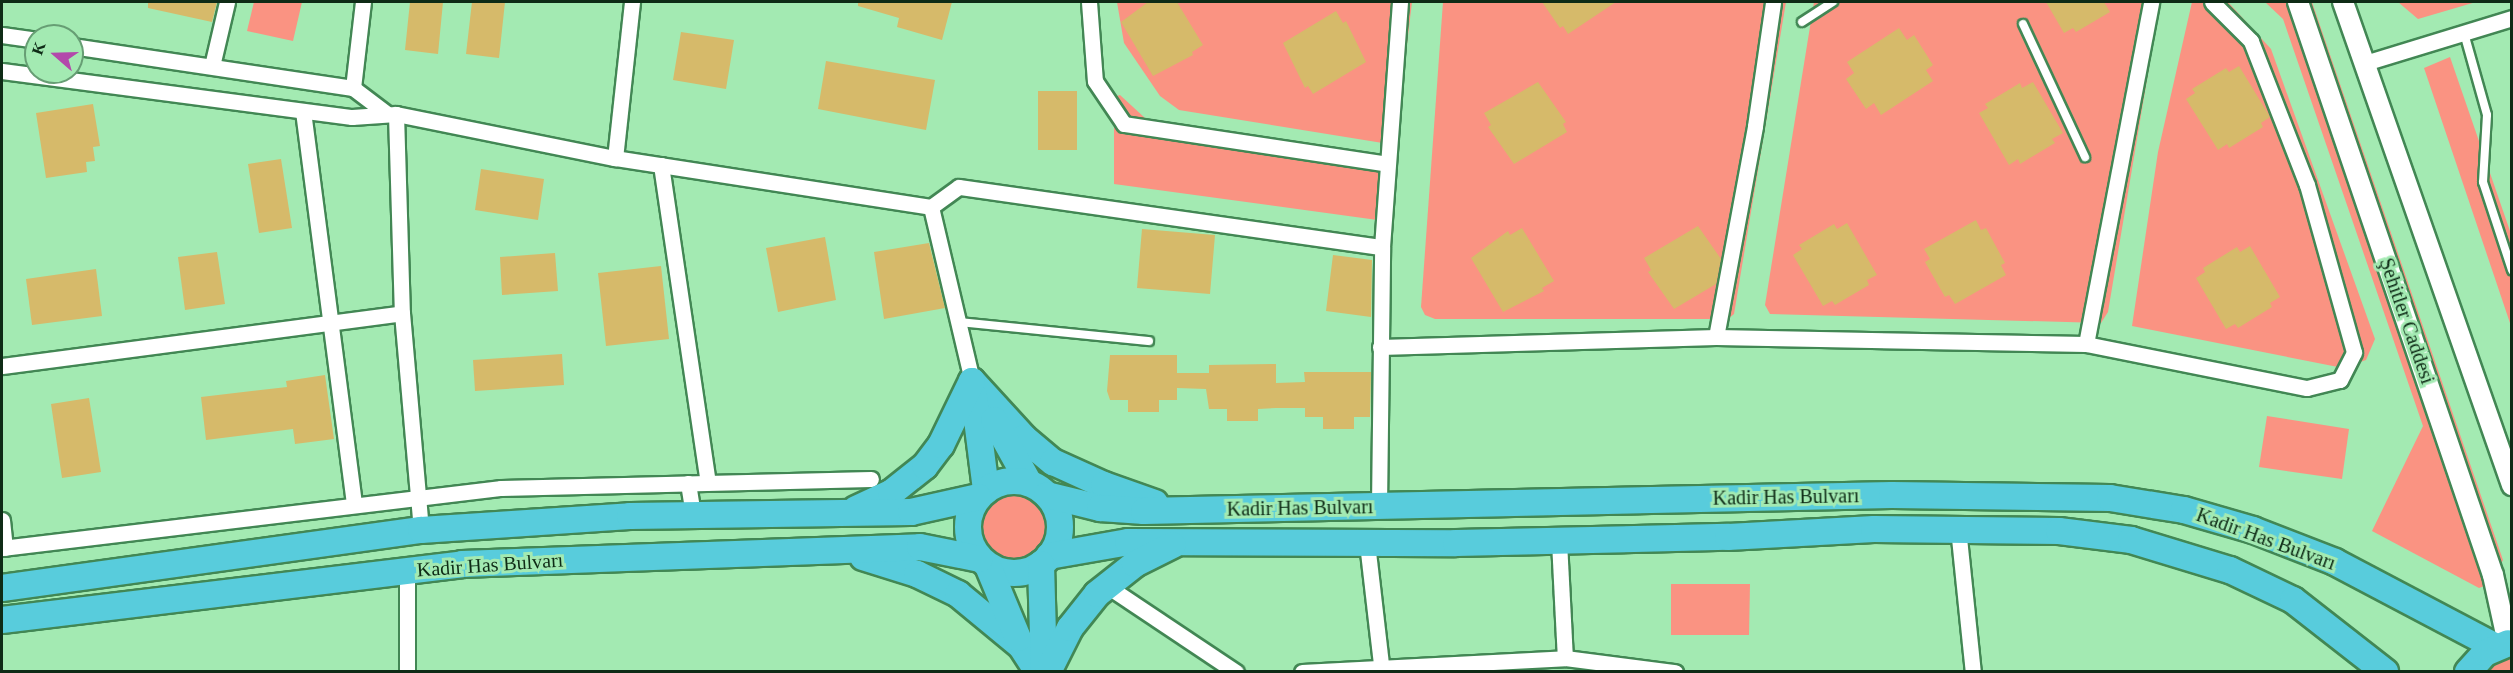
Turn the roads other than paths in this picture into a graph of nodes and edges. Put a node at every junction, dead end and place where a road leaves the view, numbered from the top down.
1 (227, 2) edge
2 (363, 2) edge
3 (632, 2) edge
4 (1089, 2) edge
5 (1400, 2) edge
6 (1773, 2) edge
7 (1833, 2) edge
8 (2151, 2) edge
9 (2212, 2) edge
10 (2298, 2) edge
11 (2343, 2) edge
12 (2511, 18) edge
13 (1802, 22) dead end
14 (2023, 24) dead end
15 (2464, 33) junction
16 (2, 35) edge
17 (24, 38) edge
18 (84, 48) edge
19 (2365, 63) junction
20 (212, 66) junction
21 (2, 71) edge
22 (353, 88) junction
23 (303, 111) junction
24 (391, 114) junction
25 (2085, 157) dead end
26 (615, 158) junction
27 (1387, 164) junction
28 (662, 165) junction
29 (931, 207) junction
30 (1382, 247) junction
31 (2511, 270) edge
32 (402, 313) junction
33 (958, 322) junction
34 (328, 323) junction
35 (1716, 337) junction
36 (1149, 341) dead end
37 (2086, 344) junction
38 (1380, 347) junction
39 (2, 366) edge
40 (972, 381) junction
41 (2504, 443) edge
42 (871, 478) dead end
43 (688, 483) junction
44 (708, 483) junction
45 (2511, 485) edge
46 (1038, 489) junction
47 (982, 493) junction
48 (418, 497) junction
49 (354, 504) junction
50 (1379, 507) junction
51 (1185, 510) junction
52 (839, 513) junction
53 (693, 515) junction
54 (2, 520) edge
55 (1958, 528) junction
56 (421, 530) junction
57 (1559, 541) junction
58 (1180, 542) junction
59 (1367, 543) junction
60 (3, 548) edge
61 (818, 551) junction
62 (1045, 560) junction
63 (984, 562) junction
64 (407, 570) junction
65 (1107, 586) junction
66 (2, 588) edge
67 (2, 620) edge
68 (2505, 644) edge
69 (1021, 646) junction
70 (1565, 658) junction
71 (1540, 665) edge
72 (1634, 669) edge
73 (1381, 670) edge
74 (407, 672) edge
75 (1038, 672) edge
76 (1046, 672) edge
77 (1236, 672) edge
78 (1302, 672) edge
79 (1675, 672) edge
80 (1973, 672) edge
81 (2385, 672) edge
82 (2468, 672) edge

1 - 20 street
2 - 22 street
3 - 26 street
4 - 27 street
5 - 27 street
6 - 35 street
7 - 13 lane
8 - 37 street
9 - 37 street
10 - 68 street, Şehitler Caddesi
11 - 19 street
12 - 15 street
14 - 25 lane
15 - 19 street
15 - 31 lane
16 - 17 street
18 - 20 street
19 - 41 street
20 - 22 street
21 - 23 street
22 - 24 street
23 - 24 street
23 - 34 street
24 - 26 street
24 - 32 street
26 - 28 street
27 - 30 street
28 - 29 street
28 - 44 street
29 - 30 street
29 - 33 street
30 - 38 street
32 - 34 street
32 - 48 street
33 - 36 lane
33 - 40 street
34 - 39 street
34 - 49 street
35 - 37 street
35 - 38 street
38 - 50 street
40 - 46 highway
40 - 47 highway
40 - 51 highway
40 - 52 highway
41 - 45 street
42 - 44 street
43 - 44 street
43 - 48 street
43 - 53 street
46 - 47 highway
46 - 51 highway, Kadir Has Bulvarı
46 - 62 highway
47 - 52 highway, Kadir Has Bulvarı
47 - 63 highway
48 - 49 street
48 - 56 street
49 - 60 street
50 - 51 highway, Kadir Has Bulvarı
50 - 68 highway, Kadir Has Bulvarı
52 - 53 highway, Kadir Has Bulvarı
53 - 56 highway, Kadir Has Bulvarı
54 - 60 street
55 - 57 highway, Kadir Has Bulvarı
55 - 80 street
55 - 81 highway, Kadir Has Bulvarı
56 - 66 highway, Kadir Has Bulvarı
57 - 59 highway, Kadir Has Bulvarı
57 - 70 street
58 - 59 highway, Kadir Has Bulvarı
58 - 62 highway, Kadir Has Bulvarı
58 - 65 highway
59 - 73 street
61 - 63 highway, Kadir Has Bulvarı
61 - 64 highway, Kadir Has Bulvarı
61 - 69 highway
62 - 63 highway
62 - 76 highway
63 - 69 highway
64 - 67 highway, Kadir Has Bulvarı
64 - 74 street
65 - 76 highway
65 - 77 street
68 - 82 highway
69 - 75 highway
70 - 71 street
70 - 72 street
71 - 73 street
72 - 79 street
73 - 78 street

